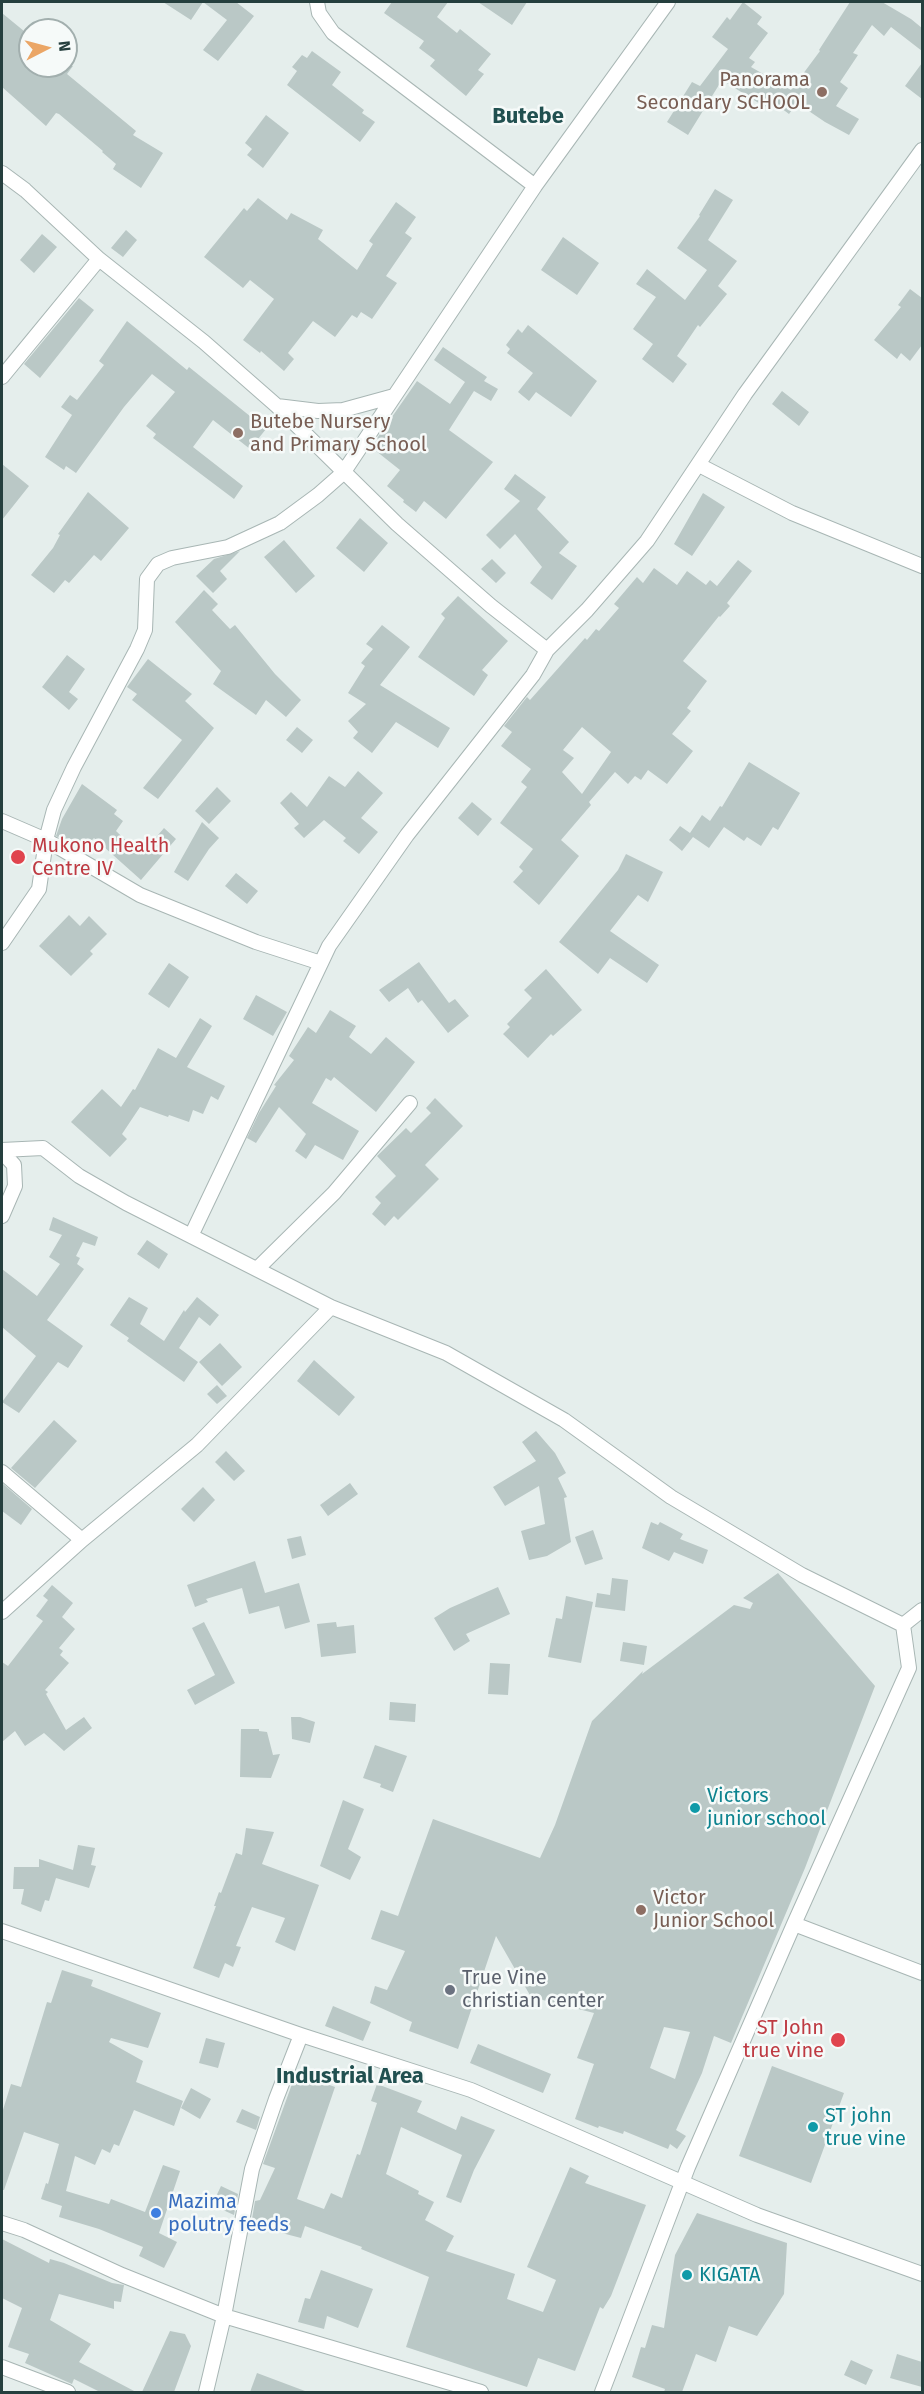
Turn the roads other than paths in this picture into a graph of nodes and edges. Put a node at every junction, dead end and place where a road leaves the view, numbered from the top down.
1 (317, 2) edge
2 (668, 2) edge
3 (922, 150) edge
4 (2, 172) edge
5 (535, 186) junction
6 (99, 259) junction
7 (2, 377) edge
8 (394, 396) junction
9 (277, 406) junction
10 (699, 465) junction
11 (343, 473) junction
12 (922, 566) edge
13 (547, 650) junction
14 (2, 821) edge
15 (46, 840) junction
16 (2, 943) edge
17 (321, 963) junction
18 (410, 1103) dead end
19 (2, 1151) edge
20 (2, 1216) edge
21 (191, 1236) junction
22 (257, 1269) junction
23 (330, 1307) junction
24 (2, 1472) edge
25 (82, 1540) junction
26 (922, 1610) edge
27 (2, 1612) edge
28 (903, 1625) junction
29 (794, 1924) junction
30 (2, 1931) edge
31 (922, 1974) edge
32 (301, 2035) junction
33 (681, 2184) junction
34 (2, 2223) edge
35 (922, 2274) edge
36 (224, 2316) junction
37 (2, 2367) edge
38 (68, 2392) edge
39 (206, 2392) edge
40 (481, 2392) edge
41 (602, 2392) edge

1 - 5 street
2 - 5 street
3 - 10 street
4 - 6 street
5 - 8 street
6 - 7 street
6 - 9 street
8 - 9 street
8 - 11 street
9 - 11 street
10 - 12 street
10 - 13 street
11 - 13 street
11 - 15 street
13 - 17 street
14 - 15 street
15 - 16 street
15 - 17 street
17 - 21 street
18 - 22 street
19 - 20 street
19 - 21 street
21 - 22 street
22 - 23 street
23 - 25 street
23 - 28 street
24 - 25 street
25 - 27 street
26 - 28 street
28 - 29 street
29 - 31 street
29 - 33 street
30 - 32 street
32 - 33 street
32 - 36 street
33 - 35 street
33 - 41 street
34 - 36 street
36 - 39 street
36 - 40 street
37 - 38 street

